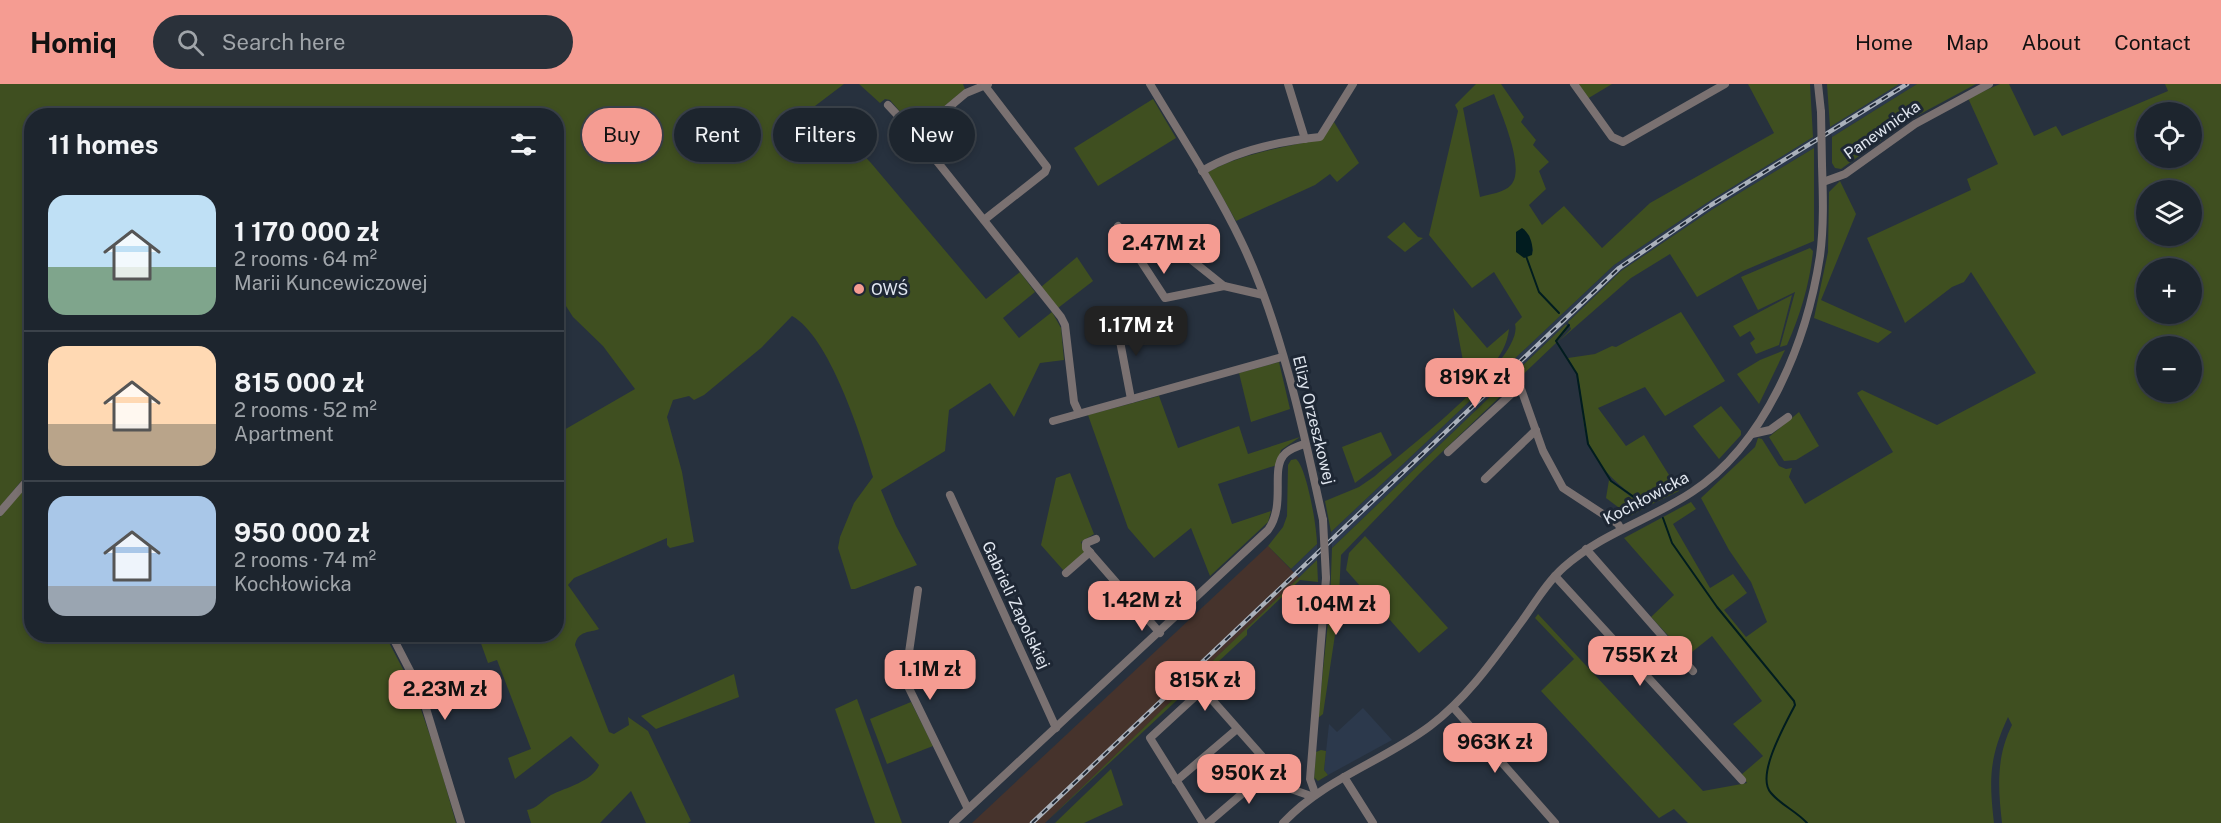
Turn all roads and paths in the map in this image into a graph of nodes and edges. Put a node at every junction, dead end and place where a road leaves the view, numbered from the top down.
1 (1150, 84) edge
2 (1288, 84) edge
3 (1353, 84) edge
4 (1574, 84) edge
5 (1725, 84) edge
6 (1818, 84) edge
7 (1989, 84) edge
8 (986, 85) edge
9 (888, 105) dead end
10 (891, 108) edge
11 (948, 108) edge
12 (1305, 139) junction
13 (938, 162) edge
14 (1202, 171) junction
15 (1823, 182) junction
16 (984, 220) junction
17 (1118, 226) dead end
18 (1169, 242) dead end
19 (1224, 286) junction
20 (1263, 295) junction
21 (1116, 320) dead end
22 (1282, 357) junction
23 (1131, 399) junction
24 (1079, 413) junction
25 (1788, 417) dead end
26 (1053, 421) dead end
27 (1536, 430) junction
28 (1752, 435) junction
29 (1304, 444) junction
30 (1448, 452) dead end
31 (1485, 479) dead end
32 (24, 484) edge
33 (950, 495) dead end
34 (0, 512) edge
35 (1621, 529) junction
36 (1096, 539) dead end
37 (1586, 549) junction
38 (1089, 552) junction
39 (1066, 573) dead end
40 (1555, 576) junction
41 (918, 590) dead end
42 (1123, 591) junction
43 (1095, 612) dead end
44 (1160, 633) junction
45 (395, 642) edge
46 (1693, 671) dead end
47 (1453, 707) junction
48 (1056, 728) junction
49 (1237, 729) junction
50 (1272, 768) junction
51 (1344, 777) junction
52 (1742, 780) dead end
53 (1176, 781) junction
54 (1313, 795) junction
55 (968, 808) junction
56 (461, 823) edge
57 (952, 823) edge
58 (1203, 823) edge
59 (1209, 823) edge
60 (1283, 823) edge
61 (1373, 823) edge
62 (1555, 823) edge

1 - 14 street, Elizy Orzeszkowej
2 - 12 street
3 - 12 street
4 - 5 street
6 - 15 street, Kochłowicka, bridge
7 - 15 street, Panewnicka
8 - 11 street
8 - 16 street
9 - 10 street
12 - 14 street
13 - 16 street
14 - 20 street, Elizy Orzeszkowej
15 - 28 street, Kochłowicka
16 - 24 street
17 - 19 street
18 - 19 street
19 - 20 street
20 - 22 street, Elizy Orzeszkowej
21 - 23 street
22 - 23 street
22 - 29 street, Elizy Orzeszkowej
23 - 24 street
24 - 26 street
25 - 28 street
27 - 30 street
27 - 31 street
27 - 35 street
28 - 35 street, Kochłowicka
29 - 44 street
29 - 54 street, Elizy Orzeszkowej, bridge
32 - 34 street
33 - 48 street, Gabrieli Zapolskiej
35 - 37 street, Kochłowicka
36 - 38 street
37 - 40 street, Kochłowicka
37 - 46 street
38 - 39 street
38 - 42 street
40 - 47 street, Kochłowicka
40 - 52 street
41 - 55 street
42 - 43 street
42 - 44 street
44 - 48 street
45 - 56 street
47 - 51 street, Kochłowicka
47 - 62 street
48 - 55 street
49 - 50 street
49 - 53 street
49 - 53 street
50 - 54 street
50 - 59 street
51 - 54 street, Kochłowicka
51 - 61 street
53 - 58 street
54 - 60 street, Kochłowicka
55 - 57 street

